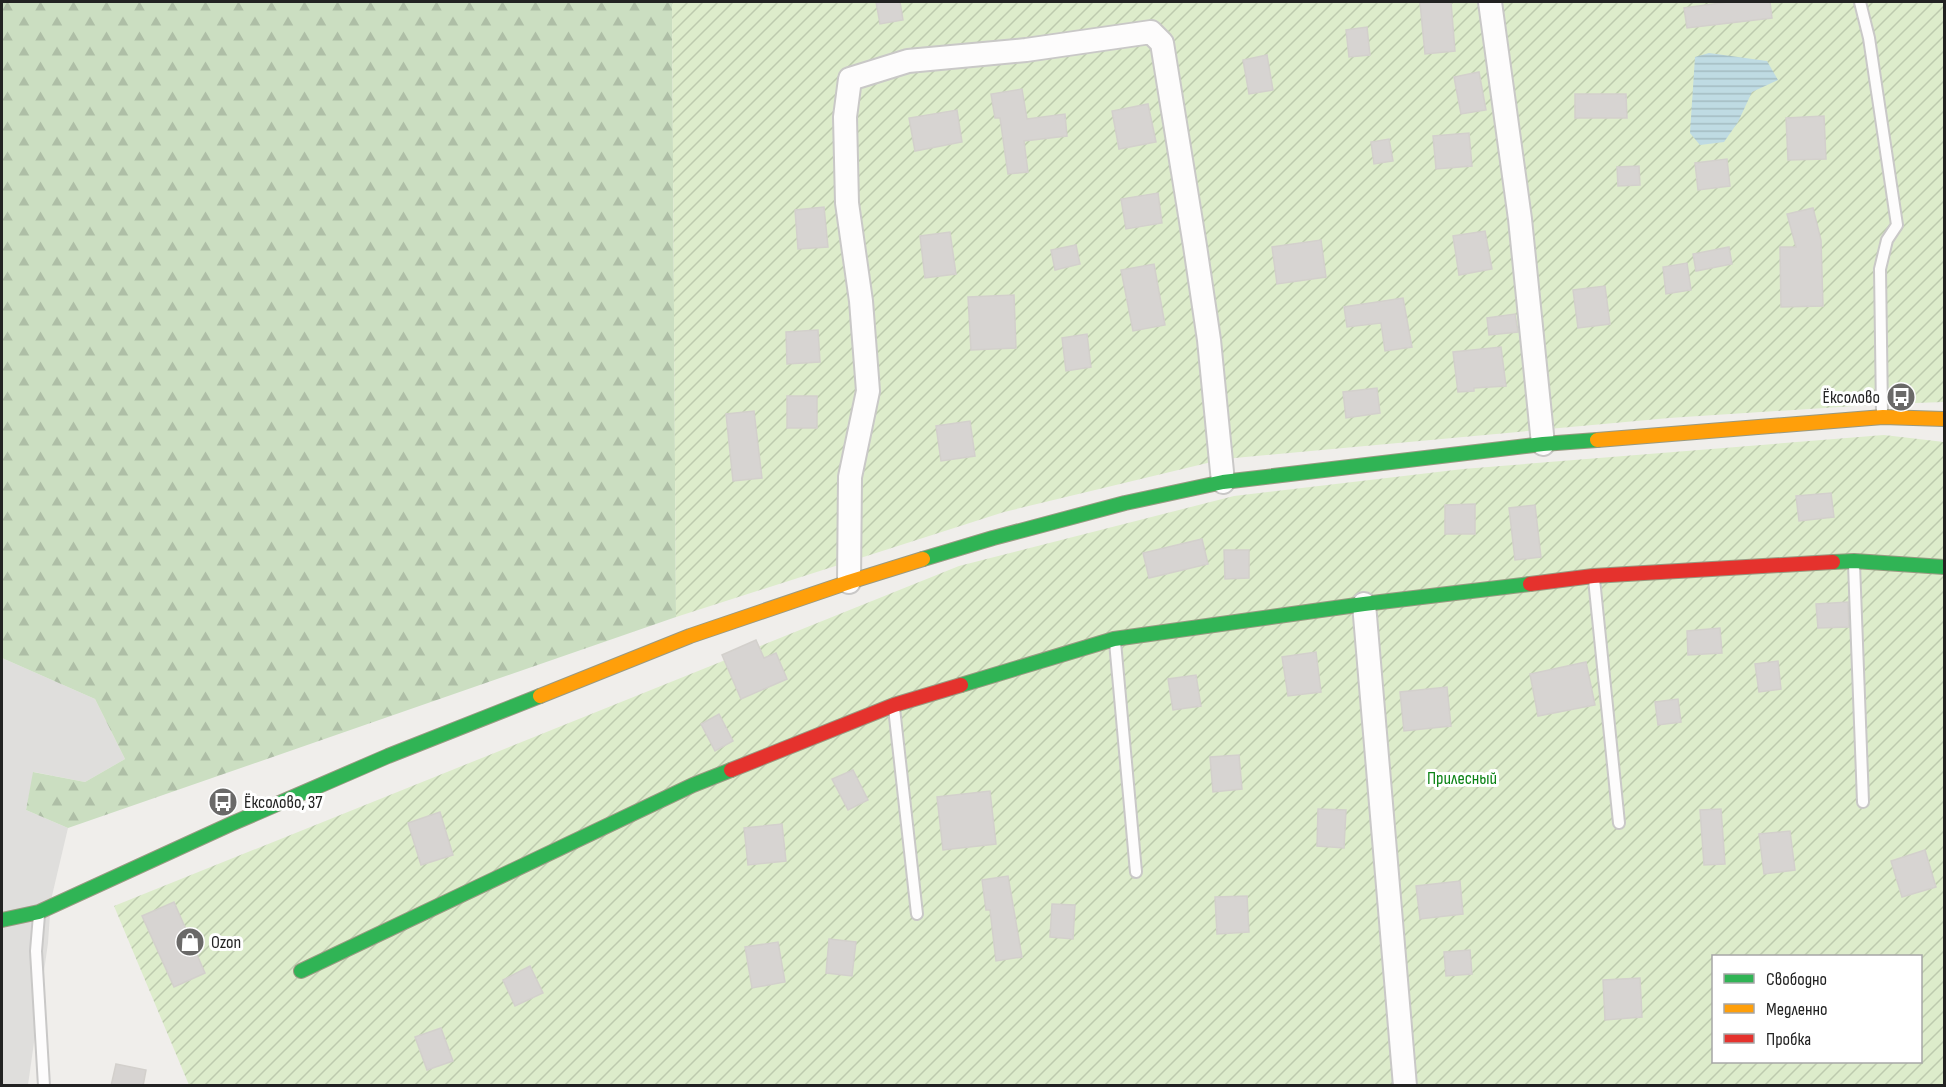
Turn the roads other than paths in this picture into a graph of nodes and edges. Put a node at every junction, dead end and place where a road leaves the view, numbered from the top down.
1 (1490, 2) edge
2 (1860, 2) edge
3 (1882, 417) junction
4 (1944, 419) edge
5 (1543, 444) junction
6 (1223, 482) junction
7 (1854, 561) junction
8 (1944, 567) edge
9 (1593, 576) junction
10 (849, 582) junction
11 (1365, 604) junction
12 (1114, 639) junction
13 (894, 705) junction
14 (1863, 802) dead end
15 (1620, 823) dead end
16 (1136, 872) dead end
17 (39, 912) junction
18 (917, 914) dead end
19 (2, 920) edge
20 (301, 972) dead end
21 (44, 1086) edge
22 (1405, 1086) edge

1 - 5 street
2 - 3 lane
3 - 4 street
3 - 5 street
5 - 6 street
6 - 10 street
6 - 10 street
7 - 8 street
7 - 9 street
7 - 14 lane
9 - 11 street
9 - 15 lane
10 - 17 street
11 - 12 street
11 - 22 street
12 - 13 street
12 - 16 lane
13 - 18 lane
13 - 20 street
17 - 19 street
17 - 21 lane

